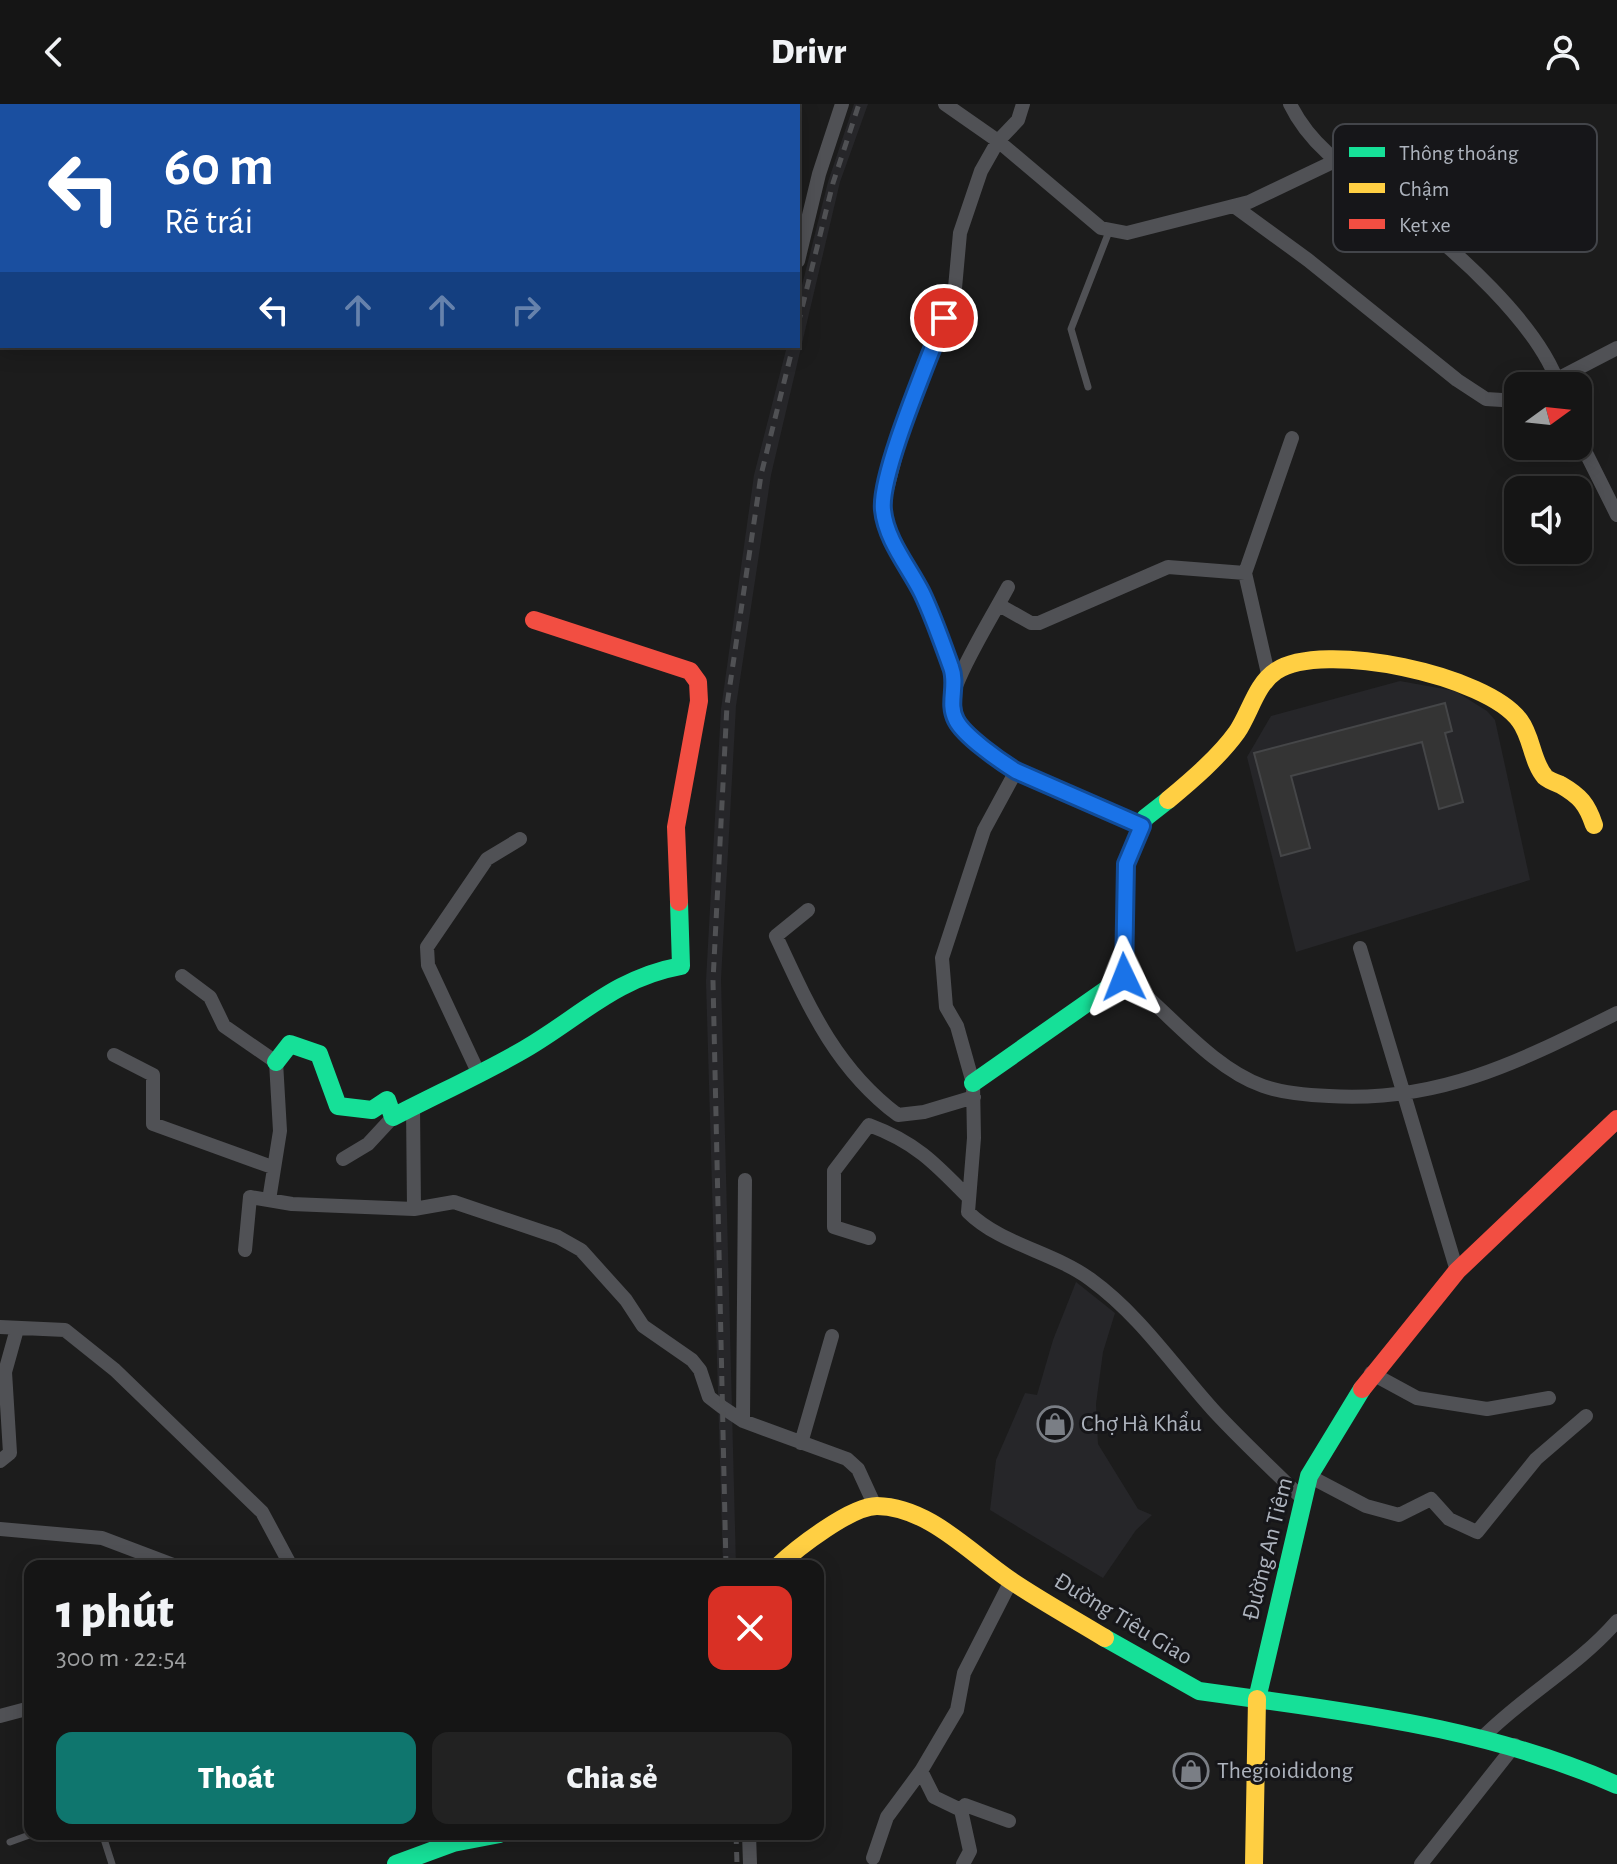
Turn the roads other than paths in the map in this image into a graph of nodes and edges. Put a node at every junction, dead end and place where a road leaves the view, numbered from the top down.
1 (842, 104) edge
2 (945, 104) edge
3 (1023, 104) edge
4 (1290, 104) edge
5 (998, 141) junction
6 (1333, 159) edge
7 (1333, 162) edge
8 (1234, 206) junction
9 (1110, 229) junction
10 (1450, 252) edge
11 (800, 253) edge
12 (1617, 348) edge
13 (1548, 372) edge
14 (1573, 372) edge
15 (1088, 387) dead end
16 (1504, 400) edge
17 (1292, 438) dead end
18 (1590, 460) edge
19 (1617, 515) edge
20 (1245, 573) junction
21 (1008, 587) dead end
22 (999, 605) junction
23 (534, 620) dead end
24 (1269, 678) junction
25 (956, 686) junction
26 (1016, 771) junction
27 (1594, 825) dead end
28 (1142, 826) junction
29 (520, 839) dead end
30 (808, 910) dead end
31 (1360, 948) dead end
32 (182, 976) dead end
33 (1124, 977) junction
34 (1617, 1013) edge
35 (114, 1055) dead end
36 (276, 1062) junction
37 (478, 1072) junction
38 (973, 1090) junction
39 (1404, 1096) junction
40 (413, 1106) junction
41 (908, 1114) junction
42 (393, 1117) junction
43 (1617, 1119) edge
44 (903, 1138) junction
45 (343, 1159) dead end
46 (272, 1167) junction
47 (745, 1180) dead end
48 (968, 1197) junction
49 (269, 1200) junction
50 (414, 1209) junction
51 (869, 1238) dead end
52 (245, 1250) dead end
53 (1457, 1271) junction
54 (0, 1327) edge
55 (17, 1329) junction
56 (832, 1336) dead end
57 (1371, 1373) junction
58 (1549, 1398) dead end
59 (1586, 1416) dead end
60 (743, 1421) junction
61 (801, 1443) junction
62 (0, 1461) edge
63 (1309, 1476) junction
64 (1303, 1499) junction
65 (875, 1506) junction
66 (0, 1529) edge
67 (160, 1560) edge
68 (288, 1560) edge
69 (784, 1560) edge
70 (1011, 1581) junction
71 (1617, 1621) edge
72 (1257, 1699) junction
73 (24, 1710) edge
74 (0, 1716) edge
75 (1484, 1736) junction
76 (1515, 1745) junction
77 (921, 1771) junction
78 (1615, 1780) edge
79 (961, 1810) junction
80 (1009, 1821) dead end
81 (24, 1837) edge
82 (104, 1840) edge
83 (449, 1840) edge
84 (749, 1840) edge
85 (10, 1842) dead end
86 (873, 1858) dead end
87 (112, 1864) edge
88 (396, 1864) edge
89 (750, 1864) edge
90 (963, 1864) edge
91 (1254, 1864) edge
92 (1421, 1864) edge

1 - 11 street
2 - 5 street
3 - 5 street
4 - 6 street
5 - 9 street
5 - 25 street
7 - 8 street
8 - 9 street
8 - 16 street
9 - 15 lane
10 - 13 street
12 - 14 street
17 - 20 street
18 - 19 street
20 - 22 street
20 - 24 street
21 - 22 street
22 - 25 street
23 - 37 main road
24 - 27 main road
24 - 28 main road
25 - 26 street
26 - 28 street
26 - 38 street
28 - 33 main road
29 - 37 street
30 - 41 street
31 - 39 street
32 - 36 street
33 - 38 main road
33 - 39 street
34 - 39 street
35 - 46 street
36 - 42 main road
36 - 46 street
37 - 40 main road
38 - 41 street
38 - 48 street
39 - 53 street
40 - 42 main road
40 - 50 street
41 - 44 street
42 - 45 street
43 - 53 main road, Đường An Tiêm
44 - 48 street
44 - 51 street
46 - 49 street
47 - 60 street
48 - 64 street
49 - 50 street
49 - 52 street
50 - 60 street
53 - 57 main road, Đường An Tiêm
54 - 55 street
55 - 62 street
55 - 68 street
56 - 61 street
57 - 58 street
57 - 63 main road, Đường An Tiêm
59 - 63 street
60 - 61 street
61 - 65 street
63 - 64 main road, Đường An Tiêm
64 - 72 main road, Đường An Tiêm
65 - 69 main road
65 - 70 main road, Đường Tiêu Giao
66 - 67 street
70 - 72 main road, Đường Tiêu Giao
70 - 77 street
71 - 75 street
72 - 75 main road, Đường Tiêu Giao
72 - 91 main road, Đường An Tiêm
73 - 74 street
75 - 76 main road, Đường Tiêu Giao
76 - 78 main road, Đường Tiêu Giao
76 - 92 street
77 - 79 street
77 - 86 street
79 - 80 street
79 - 90 street
81 - 85 lane
82 - 87 lane
83 - 88 main road
84 - 89 street

